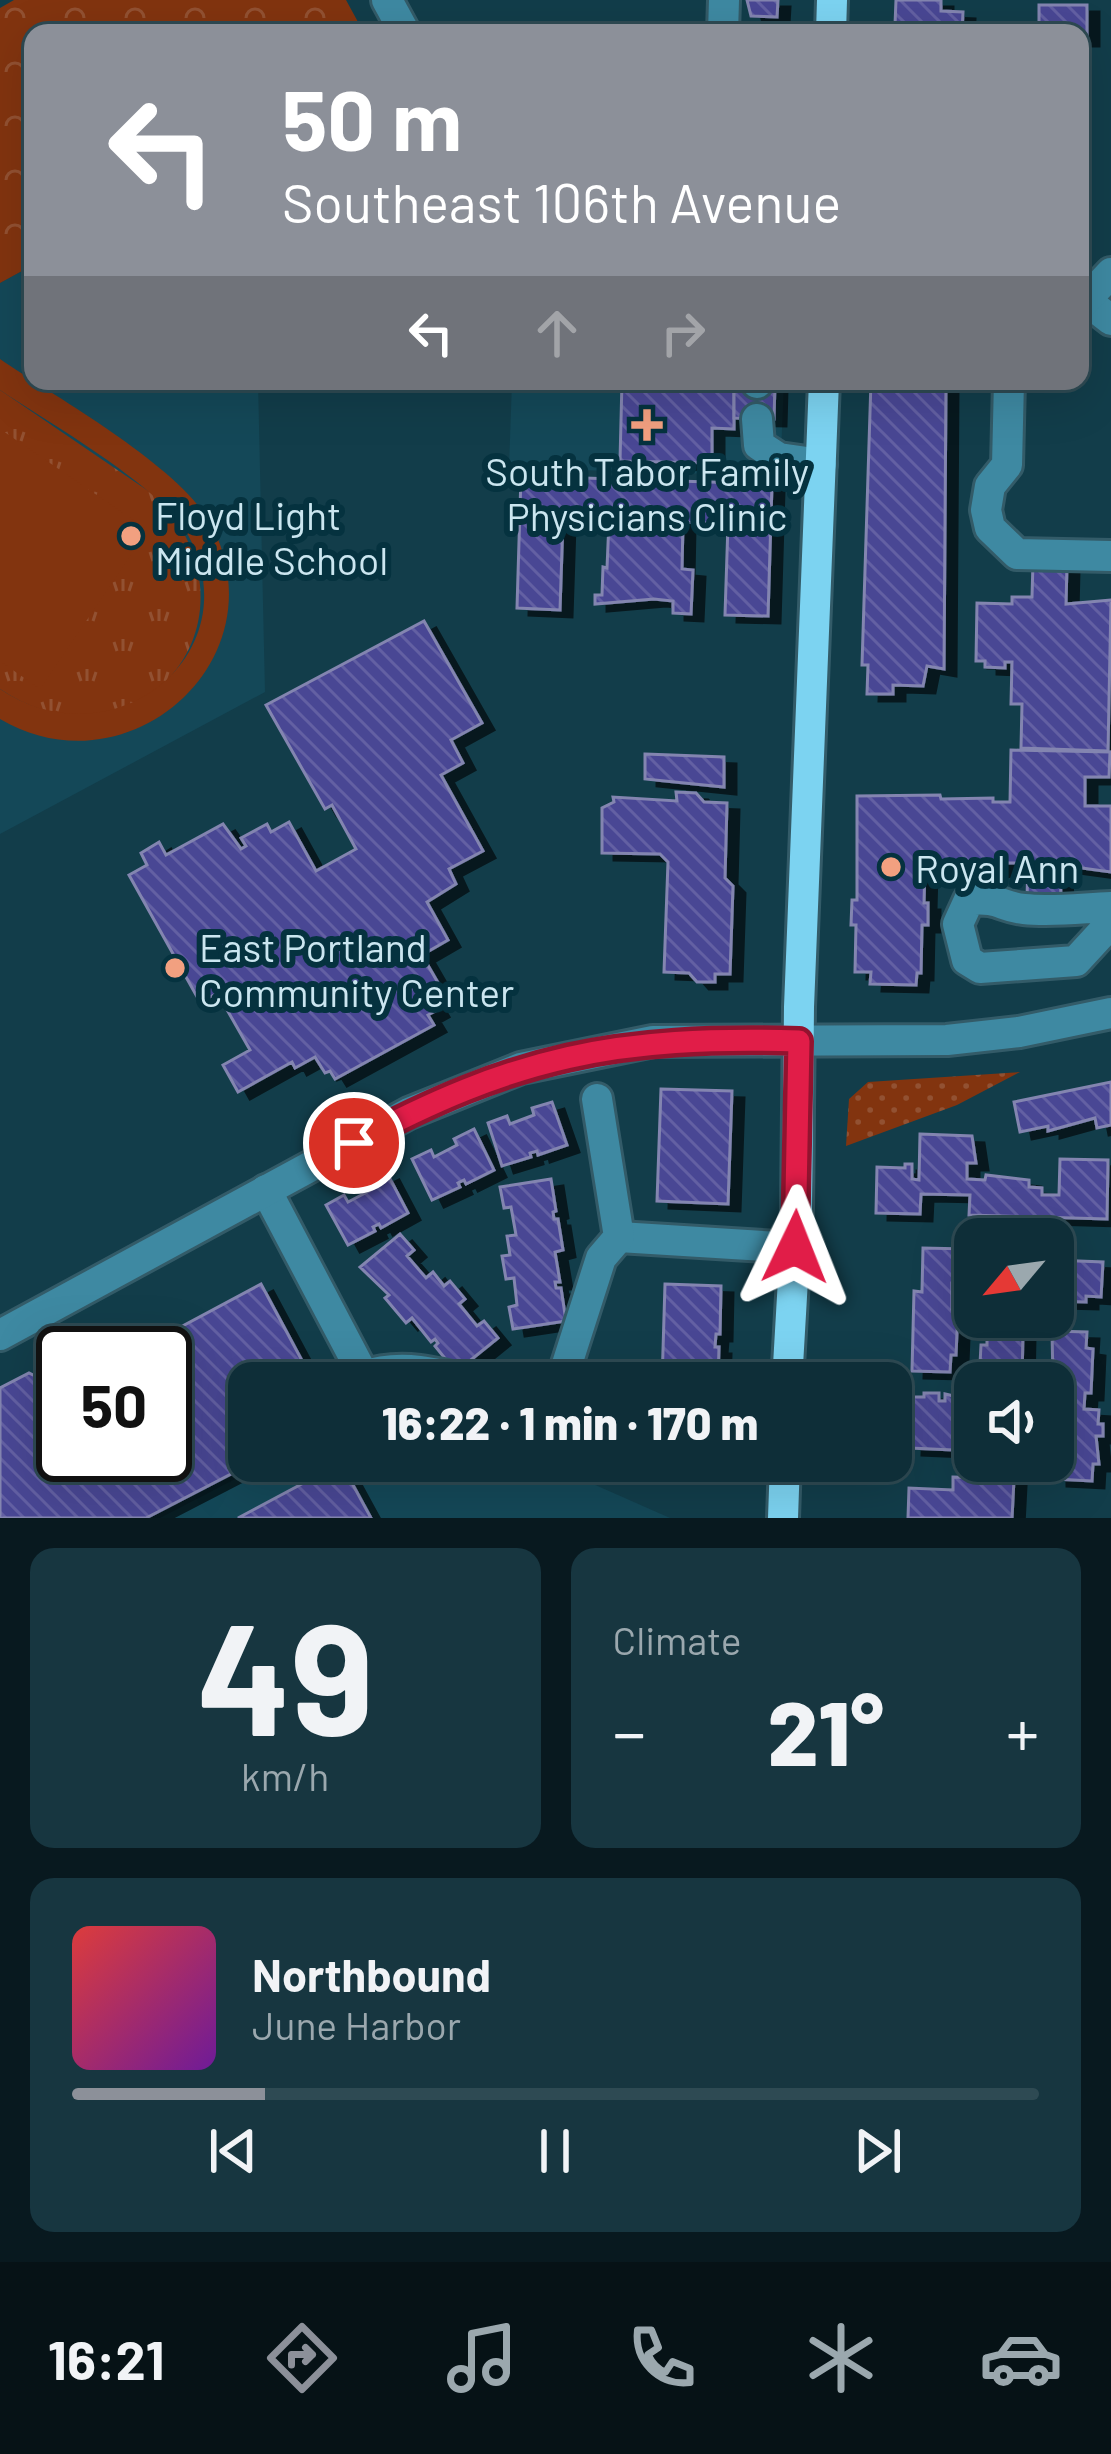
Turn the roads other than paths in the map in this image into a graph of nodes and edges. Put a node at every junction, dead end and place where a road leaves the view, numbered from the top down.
1 (1111, 273) edge
2 (1089, 294) edge
3 (824, 390) edge
4 (1009, 390) edge
5 (757, 419) dead end
6 (821, 464) junction
7 (1111, 556) edge
8 (1111, 908) edge
9 (1111, 923) edge
10 (1111, 1012) edge
11 (799, 1041) junction
12 (597, 1100) dead end
13 (266, 1190) junction
14 (619, 1237) junction
15 (795, 1247) junction
16 (0, 1335) edge
17 (357, 1362) edge
18 (568, 1362) edge
19 (788, 1362) edge
20 (784, 1482) edge
21 (783, 1518) edge

1 - 2 street
3 - 6 main road
4 - 7 street
5 - 6 street
6 - 11 main road
8 - 9 street
10 - 11 street
11 - 13 street
11 - 15 main road
12 - 14 street
13 - 16 street
13 - 17 street
14 - 15 street
14 - 18 street
15 - 19 main road
20 - 21 main road

